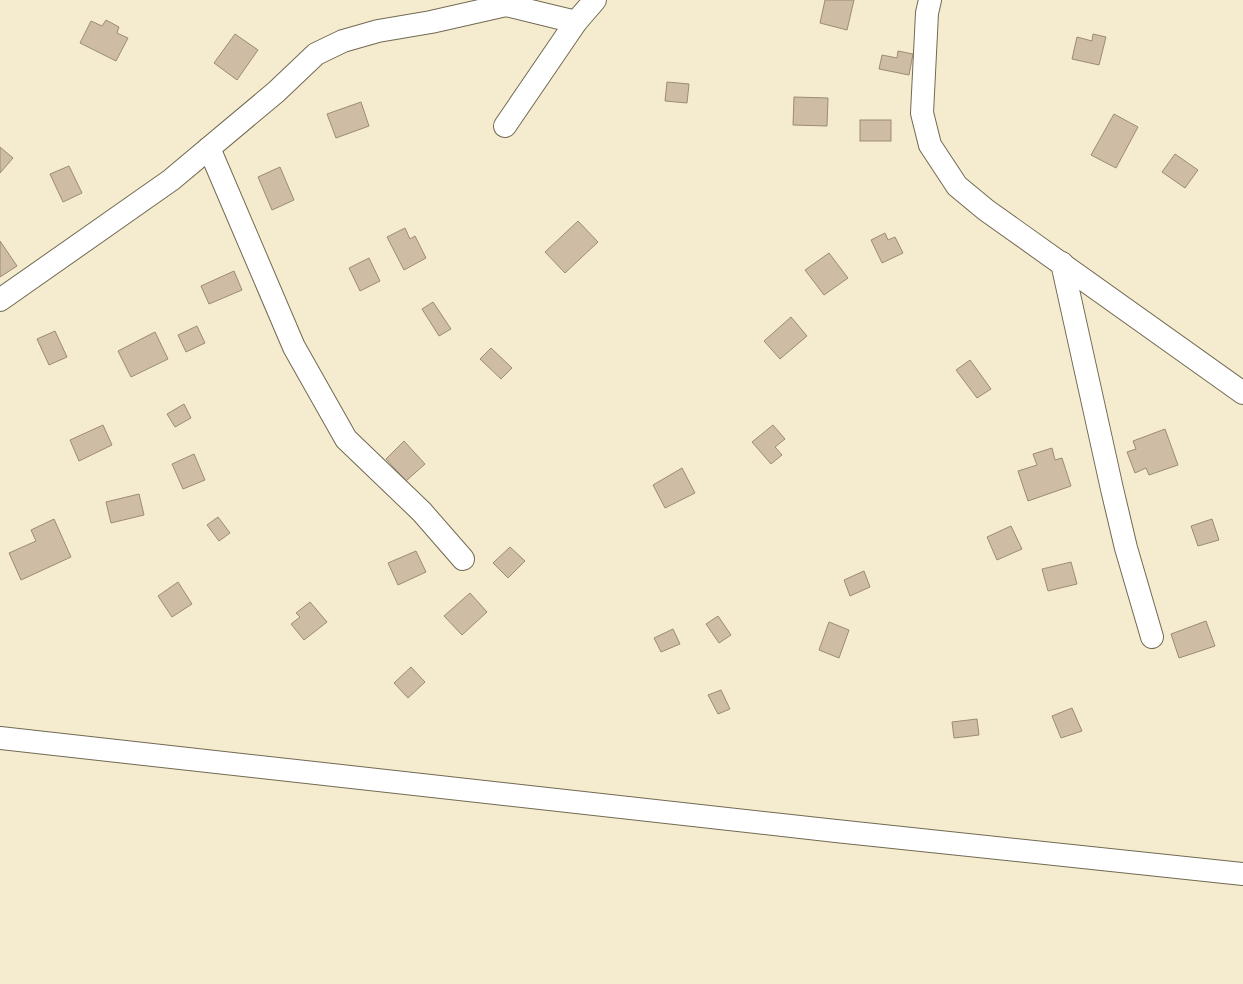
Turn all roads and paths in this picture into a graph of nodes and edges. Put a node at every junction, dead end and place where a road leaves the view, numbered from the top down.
1 (595, 0) edge
2 (930, 0) edge
3 (576, 22) junction
4 (505, 126) dead end
5 (209, 148) junction
6 (1062, 263) junction
7 (0, 300) edge
8 (1243, 393) edge
9 (462, 560) dead end
10 (1152, 637) dead end
11 (0, 738) edge
12 (1243, 874) edge

1 - 3 street
2 - 6 street
3 - 4 street
3 - 5 street
5 - 7 street
5 - 9 street
6 - 8 street
6 - 10 street
11 - 12 street

